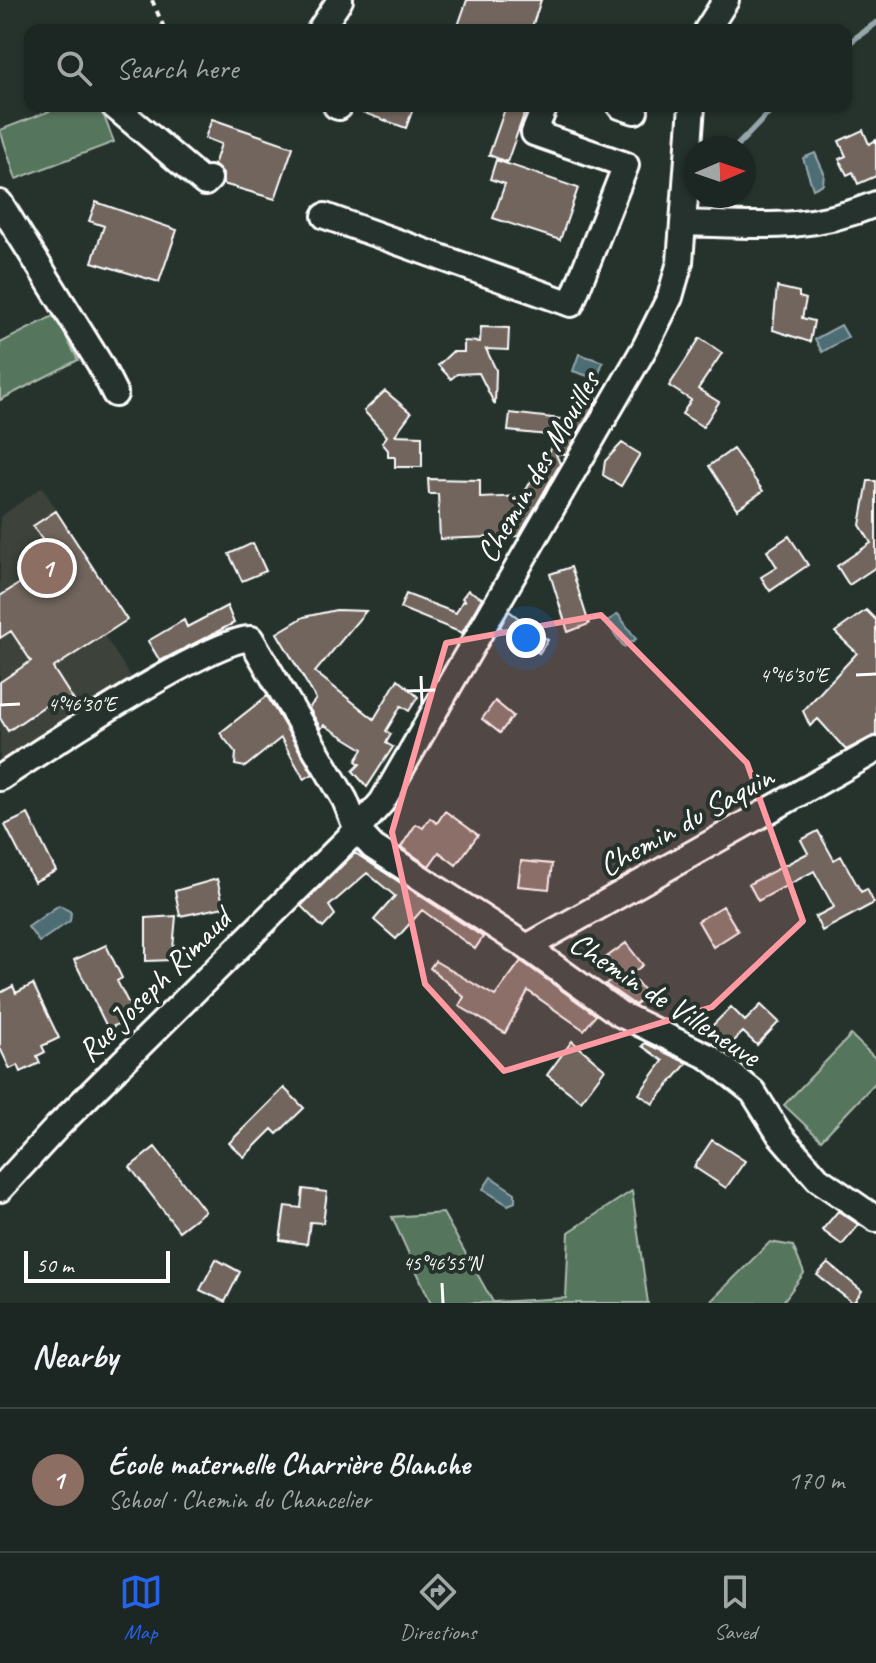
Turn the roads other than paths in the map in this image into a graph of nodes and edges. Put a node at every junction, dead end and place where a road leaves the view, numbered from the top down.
1 (340, 0) edge
2 (726, 0) edge
3 (324, 24) edge
4 (711, 24) edge
5 (121, 112) edge
6 (543, 112) edge
7 (692, 112) edge
8 (209, 179) dead end
9 (0, 203) edge
10 (876, 204) edge
11 (325, 216) dead end
12 (685, 223) junction
13 (115, 394) dead end
14 (876, 750) edge
15 (0, 778) edge
16 (357, 830) junction
17 (527, 947) junction
18 (0, 1189) edge
19 (876, 1219) edge

1 - 3 street
2 - 4 street
5 - 8 street
6 - 11 street
7 - 12 street, Chemin des Mouilles
9 - 13 street
10 - 12 street
12 - 16 street, Chemin des Mouilles
14 - 17 street, Chemin du Saquin
15 - 16 street
16 - 17 street, Chemin de Villeneuve
16 - 18 street, Rue Joseph Rimaud
17 - 19 street, Chemin de Villeneuve

